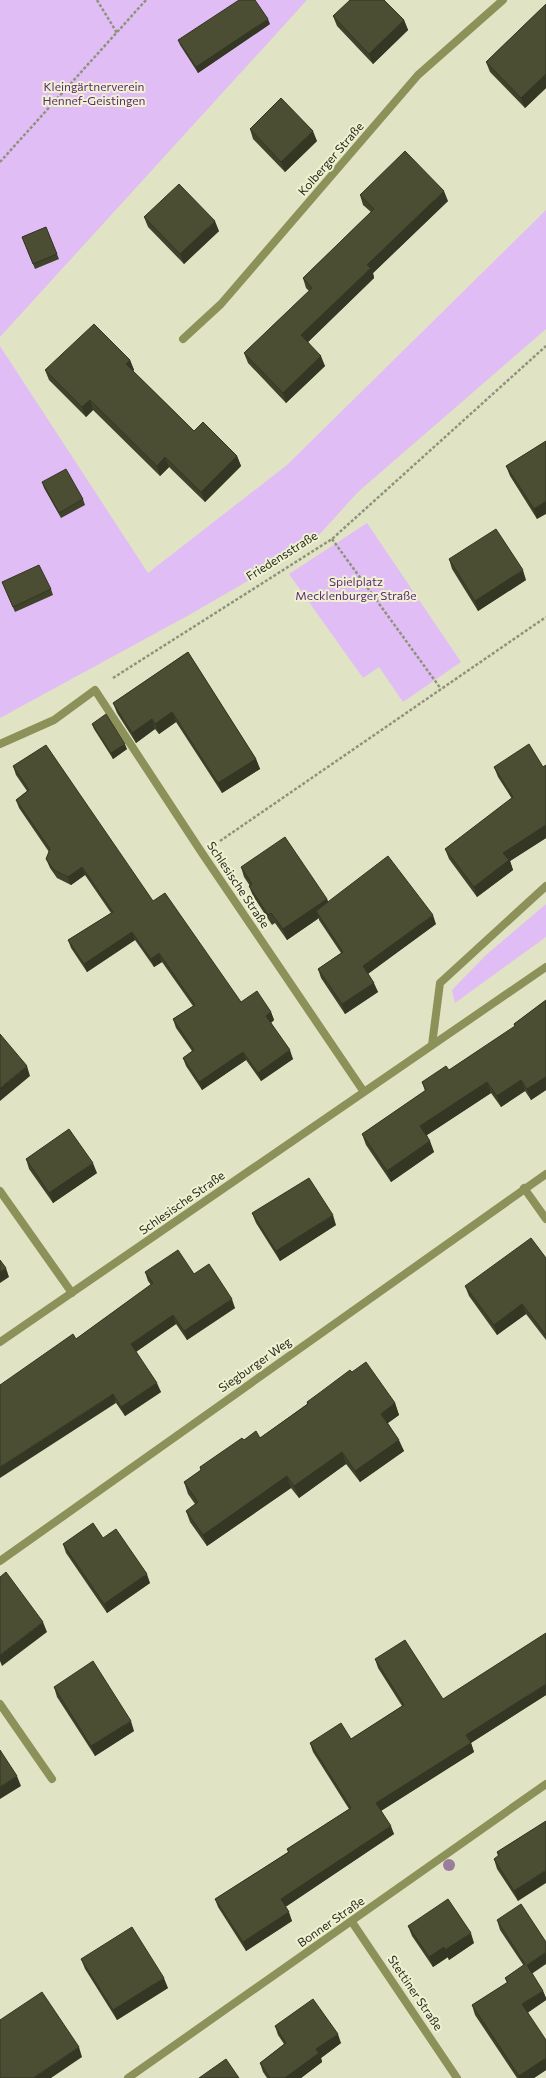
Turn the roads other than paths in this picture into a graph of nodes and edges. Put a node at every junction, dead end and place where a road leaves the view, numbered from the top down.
1 (503, 0) edge
2 (183, 339) dead end
3 (0, 744) edge
4 (546, 886) edge
5 (546, 967) edge
6 (432, 1045) junction
7 (364, 1092) junction
8 (546, 1174) edge
9 (524, 1188) junction
10 (0, 1191) edge
11 (546, 1219) edge
12 (72, 1293) junction
13 (0, 1342) edge
14 (0, 1562) edge
15 (0, 1704) edge
16 (52, 1779) dead end
17 (546, 1784) edge
18 (352, 1922) junction
19 (128, 2078) edge
20 (457, 2078) edge

1 - 2 street, Kolberger Straße
3 - 7 street, Schlesische Straße
4 - 6 street
5 - 6 street, Schlesische Straße
6 - 7 street, Schlesische Straße
7 - 12 street, Schlesische Straße
8 - 9 street, Siegburger Weg
9 - 11 street
9 - 14 street, Siegburger Weg
10 - 12 street
12 - 13 street, Schlesische Straße
15 - 16 street
17 - 18 street, Bonner Straße
18 - 19 street, Bonner Straße
18 - 20 street, Stettiner Straße

